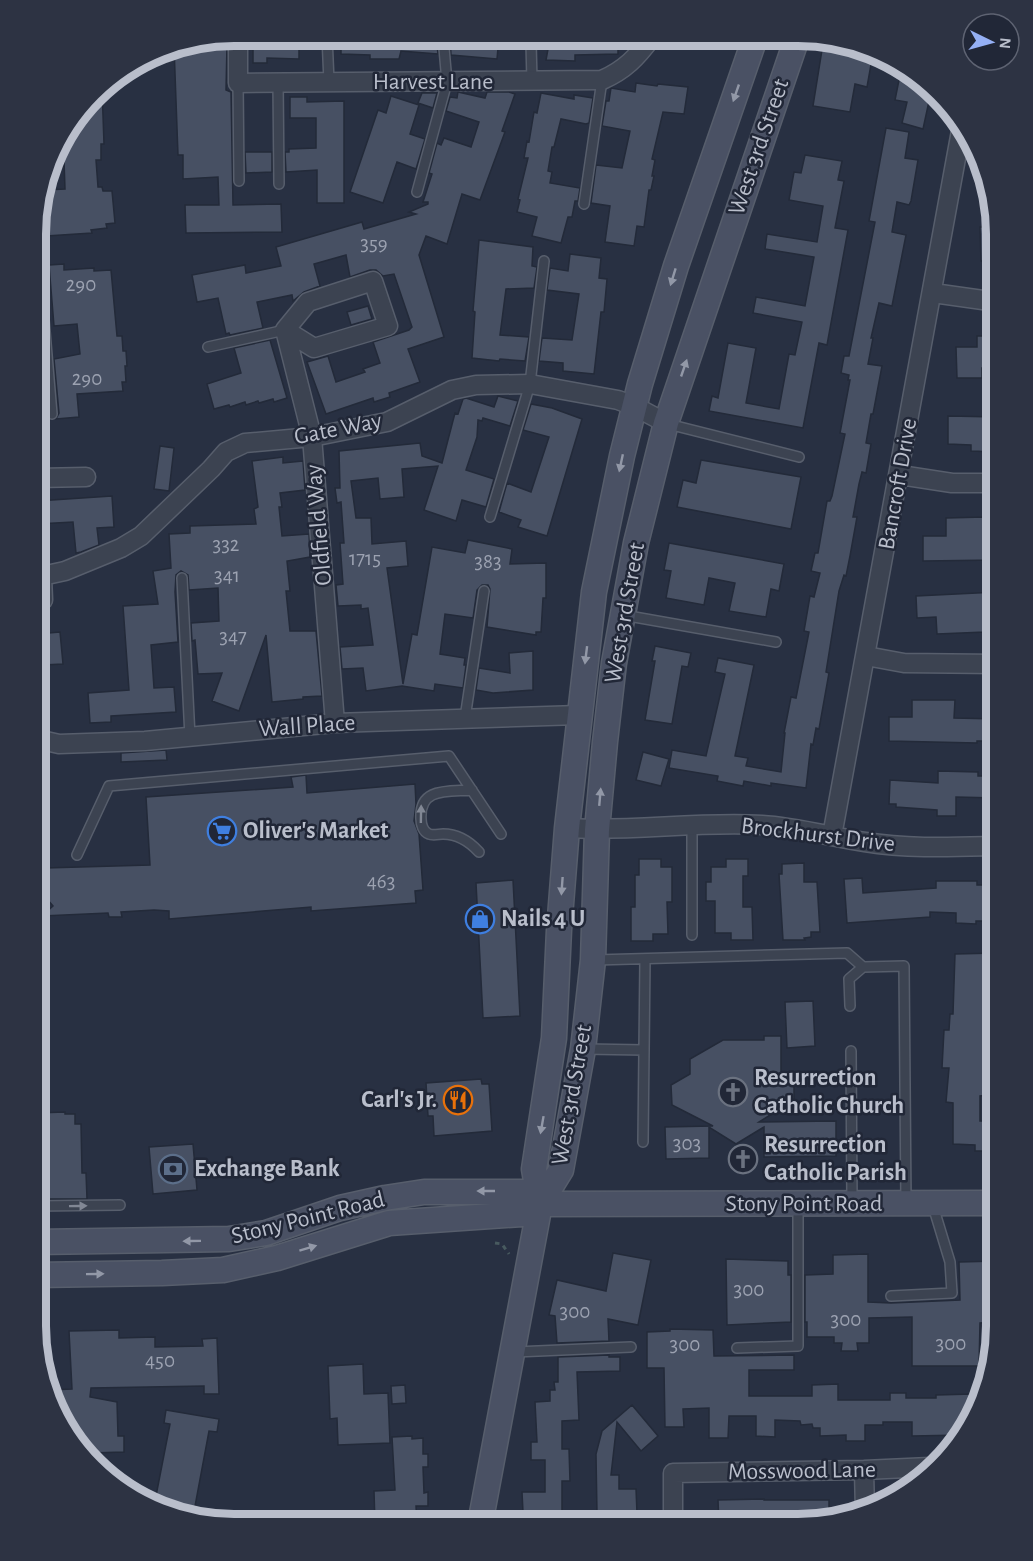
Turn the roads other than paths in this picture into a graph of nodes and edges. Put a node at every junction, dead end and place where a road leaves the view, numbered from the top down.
1 (531, 46) edge
2 (645, 46) edge
3 (752, 46) edge
4 (794, 46) edge
5 (238, 47) edge
6 (327, 47) edge
7 (444, 47) edge
8 (602, 80) junction
9 (532, 81) junction
10 (278, 82) junction
11 (329, 82) junction
12 (447, 82) junction
13 (238, 83) junction
14 (960, 138) edge
15 (239, 181) dead end
16 (279, 184) dead end
17 (417, 192) dead end
18 (584, 204) dead end
19 (544, 261) dead end
20 (933, 293) junction
21 (986, 300) edge
22 (285, 330) junction
23 (46, 343) edge
24 (208, 346) dead end
25 (530, 384) junction
26 (634, 406) junction
27 (52, 414) dead end
28 (666, 423) junction
29 (312, 437) junction
30 (799, 457) dead end
31 (900, 475) junction
32 (86, 477) dead end
33 (46, 478) edge
34 (986, 483) edge
35 (490, 517) dead end
36 (46, 568) edge
37 (182, 578) dead end
38 (484, 591) dead end
39 (623, 615) junction
40 (776, 642) dead end
41 (866, 656) junction
42 (986, 664) edge
43 (579, 716) junction
44 (465, 718) junction
45 (335, 723) junction
46 (190, 736) junction
47 (46, 740) edge
48 (472, 790) junction
49 (692, 824) junction
50 (567, 828) junction
51 (597, 830) junction
52 (501, 834) dead end
53 (832, 836) junction
54 (986, 846) edge
55 (479, 852) dead end
56 (77, 855) dead end
57 (692, 935) dead end
58 (593, 960) junction
59 (645, 960) junction
60 (863, 968) junction
61 (850, 1006) dead end
62 (583, 1048) junction
63 (644, 1050) junction
64 (851, 1051) dead end
65 (644, 1142) dead end
66 (906, 1203) junction
67 (932, 1203) junction
68 (986, 1203) edge
69 (540, 1204) junction
70 (798, 1204) junction
71 (852, 1204) junction
72 (120, 1205) dead end
73 (46, 1206) edge
74 (46, 1242) edge
75 (250, 1250) junction
76 (46, 1275) edge
77 (891, 1296) dead end
78 (631, 1347) dead end
79 (737, 1348) dead end
80 (512, 1352) junction
81 (922, 1467) edge
82 (864, 1470) junction
83 (865, 1502) edge
84 (482, 1514) edge
85 (673, 1514) edge

1 - 9 lane
2 - 8 street, Harvest Lane
3 -> 26 main road, West 3rd Street
28 -> 4 main road, West 3rd Street
5 - 13 street
6 - 11 lane
7 - 12 lane
8 - 9 street, Harvest Lane
8 - 18 lane
9 - 12 street, Harvest Lane
10 - 11 street, Harvest Lane
10 - 13 street, Harvest Lane
10 - 16 lane
11 - 12 street, Harvest Lane
12 - 17 lane
13 - 15 lane
14 - 20 street, Bancroft Drive
19 - 25 lane
20 - 21 street
20 - 31 street, Bancroft Drive
22 - 22 street
22 - 24 lane
22 - 29 street, Oldfield Way
23 - 27 lane
25 - 26 street, Gate Way
25 - 29 street, Gate Way
25 - 35 lane
26 - 28 street, Gate Way
26 -> 43 main road, West 3rd Street
28 - 30 lane
28 - 39 main road, West 3rd Street
29 - 36 street, Gate Way
29 - 45 street, Oldfield Way
31 - 34 street
31 - 41 street, Bancroft Drive
32 - 33 street
37 - 46 lane
38 - 44 lane
39 - 40 lane
51 -> 39 main road, West 3rd Street
41 - 42 street
41 - 53 street, Bancroft Drive
43 - 44 street, Wall Place
43 - 50 main road, West 3rd Street
44 - 45 street, Wall Place
45 - 46 street, Wall Place
46 - 47 street, Wall Place
48 - 52 lane
55 -> 48 lane
48 - 56 lane
49 - 51 street, Brockhurst Drive
49 - 53 street, Brockhurst Drive
49 - 57 lane
50 - 51 street, Brockhurst Drive
50 -> 69 main road, West 3rd Street
51 - 58 main road, West 3rd Street
53 - 54 street, Brockhurst Drive
58 - 59 lane
58 - 62 main road, West 3rd Street
59 - 60 lane
59 - 63 lane
60 - 61 lane
60 - 66 lane
62 - 63 lane
62 - 69 main road, West 3rd Street
63 - 65 lane
64 - 71 lane
66 - 67 main road, Stony Point Road
66 - 71 main road, Stony Point Road
67 - 68 main road, Stony Point Road
67 - 77 lane
69 - 70 main road, Stony Point Road
69 - 75 main road, Stony Point Road
69 - 80 main road, West 3rd Street
70 - 71 main road, Stony Point Road
70 - 79 lane
73 -> 72 lane
75 -> 74 main road, Stony Point Road
76 -> 75 main road, Stony Point Road
78 - 80 lane
80 - 84 main road, West 3rd Street
81 - 82 street, Mosswood Lane
82 - 83 street
82 - 85 street, Mosswood Lane

